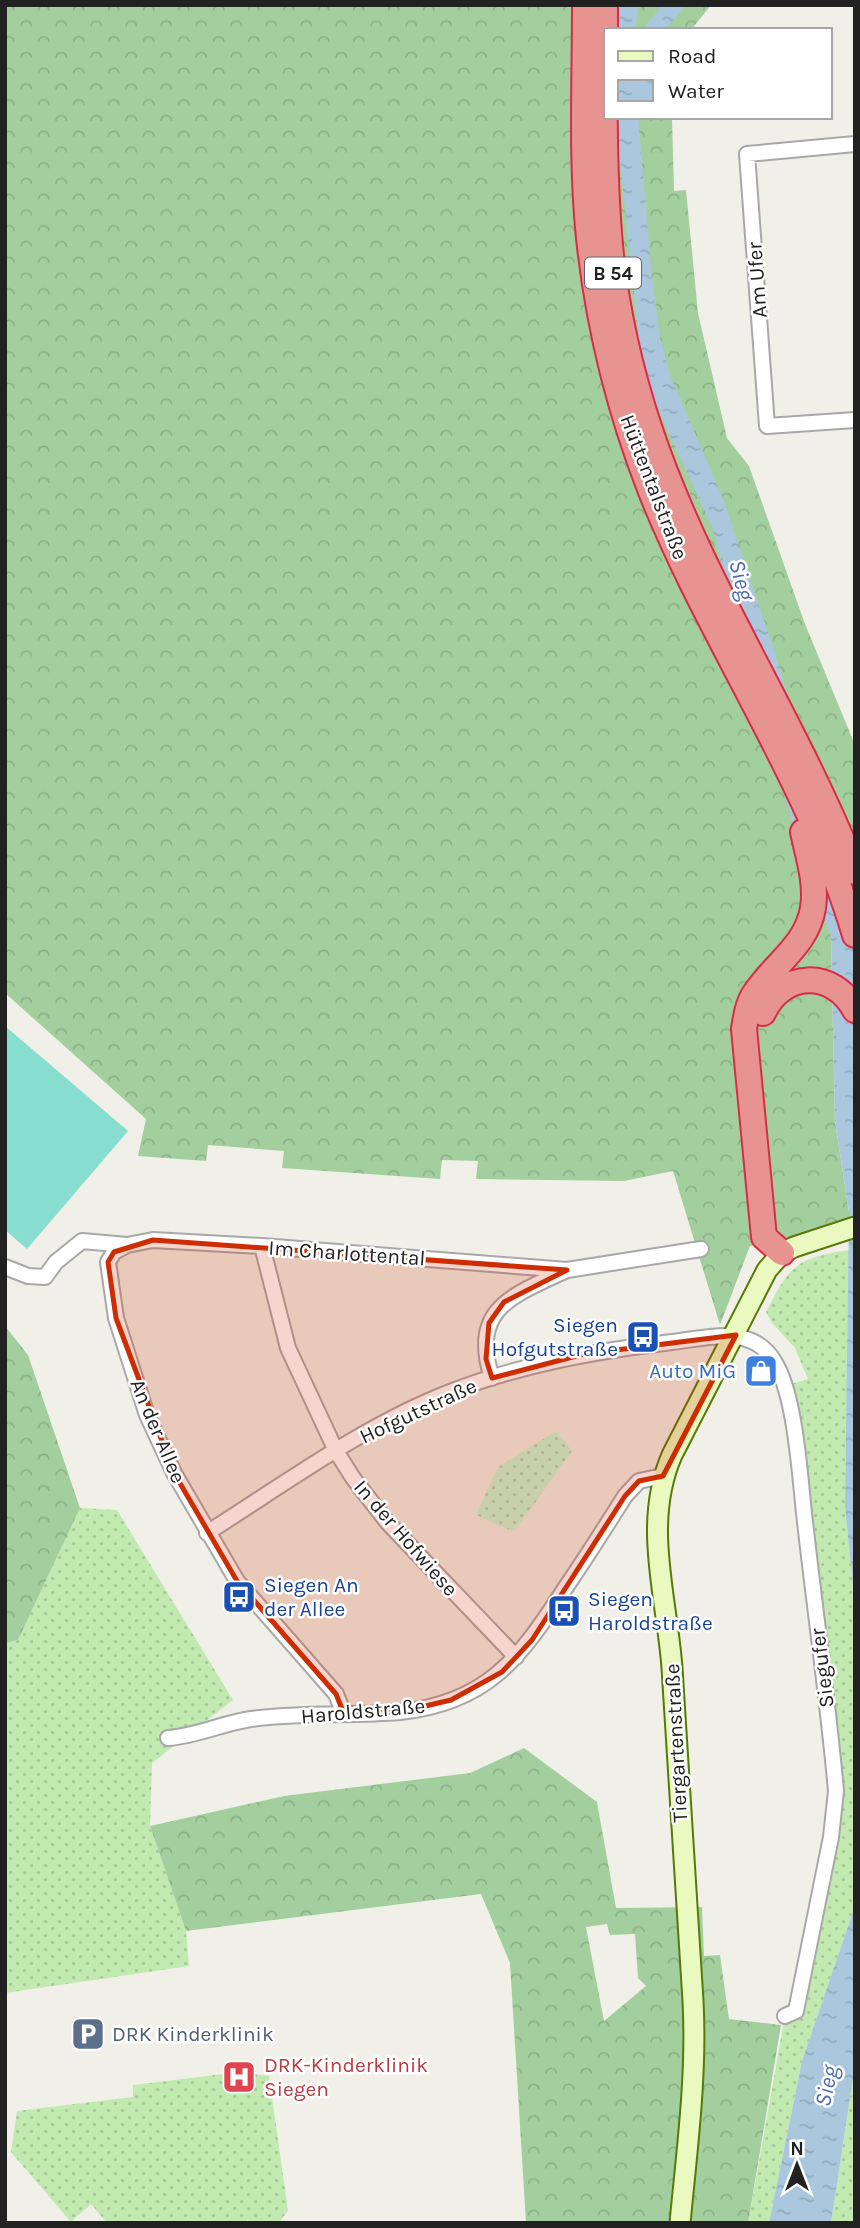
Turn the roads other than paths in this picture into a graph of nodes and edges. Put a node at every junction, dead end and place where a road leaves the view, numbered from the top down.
1 (585, 5) edge
2 (605, 5) edge
3 (605, 28) edge
4 (605, 119) edge
5 (855, 145) edge
6 (855, 420) edge
7 (801, 776) junction
8 (855, 826) edge
9 (855, 872) edge
10 (855, 935) edge
11 (785, 974) junction
12 (855, 1010) edge
13 (855, 1227) edge
14 (127, 1245) junction
15 (262, 1246) junction
16 (701, 1248) dead end
17 (782, 1253) junction
18 (5, 1267) edge
19 (567, 1270) junction
20 (736, 1335) junction
21 (492, 1378) junction
22 (336, 1451) junction
23 (663, 1476) junction
24 (207, 1533) junction
25 (516, 1657) junction
26 (344, 1714) junction
27 (168, 1738) dead end
28 (785, 2016) dead end
29 (680, 2223) edge

1 - 7 highway, Hüttentalstraße / B 54
2 - 3 highway, Hüttentalstraße / B 54
4 - 7 highway, Hüttentalstraße / B 54
5 - 6 street, Am Ufer
7 - 8 highway
7 - 9 highway, Hüttentalstraße / B 54
7 - 10 highway, Hüttentalstraße / B 54
7 - 11 highway
11 - 12 highway
11 - 17 highway
13 - 17 street
14 - 15 street, Im Charlottental
14 - 18 street
14 - 24 street, An der Allee
15 - 19 street, Im Charlottental
15 - 22 street, In der Hofwiese
16 - 19 street, Im Charlottental
17 - 20 street, Tiergartenstraße
19 - 21 street, Im Charlottental
20 - 21 street, Hofgutstraße
20 - 23 street, Tiergartenstraße
20 - 28 street, Siegufer
21 - 22 street, Hofgutstraße
22 - 24 street, Hofgutstraße
22 - 25 street, In der Hofwiese
23 - 25 street, Haroldstraße
23 - 29 street, Tiergartenstraße
24 - 26 street, An der Allee
25 - 26 street, Haroldstraße
26 - 27 street, Haroldstraße

